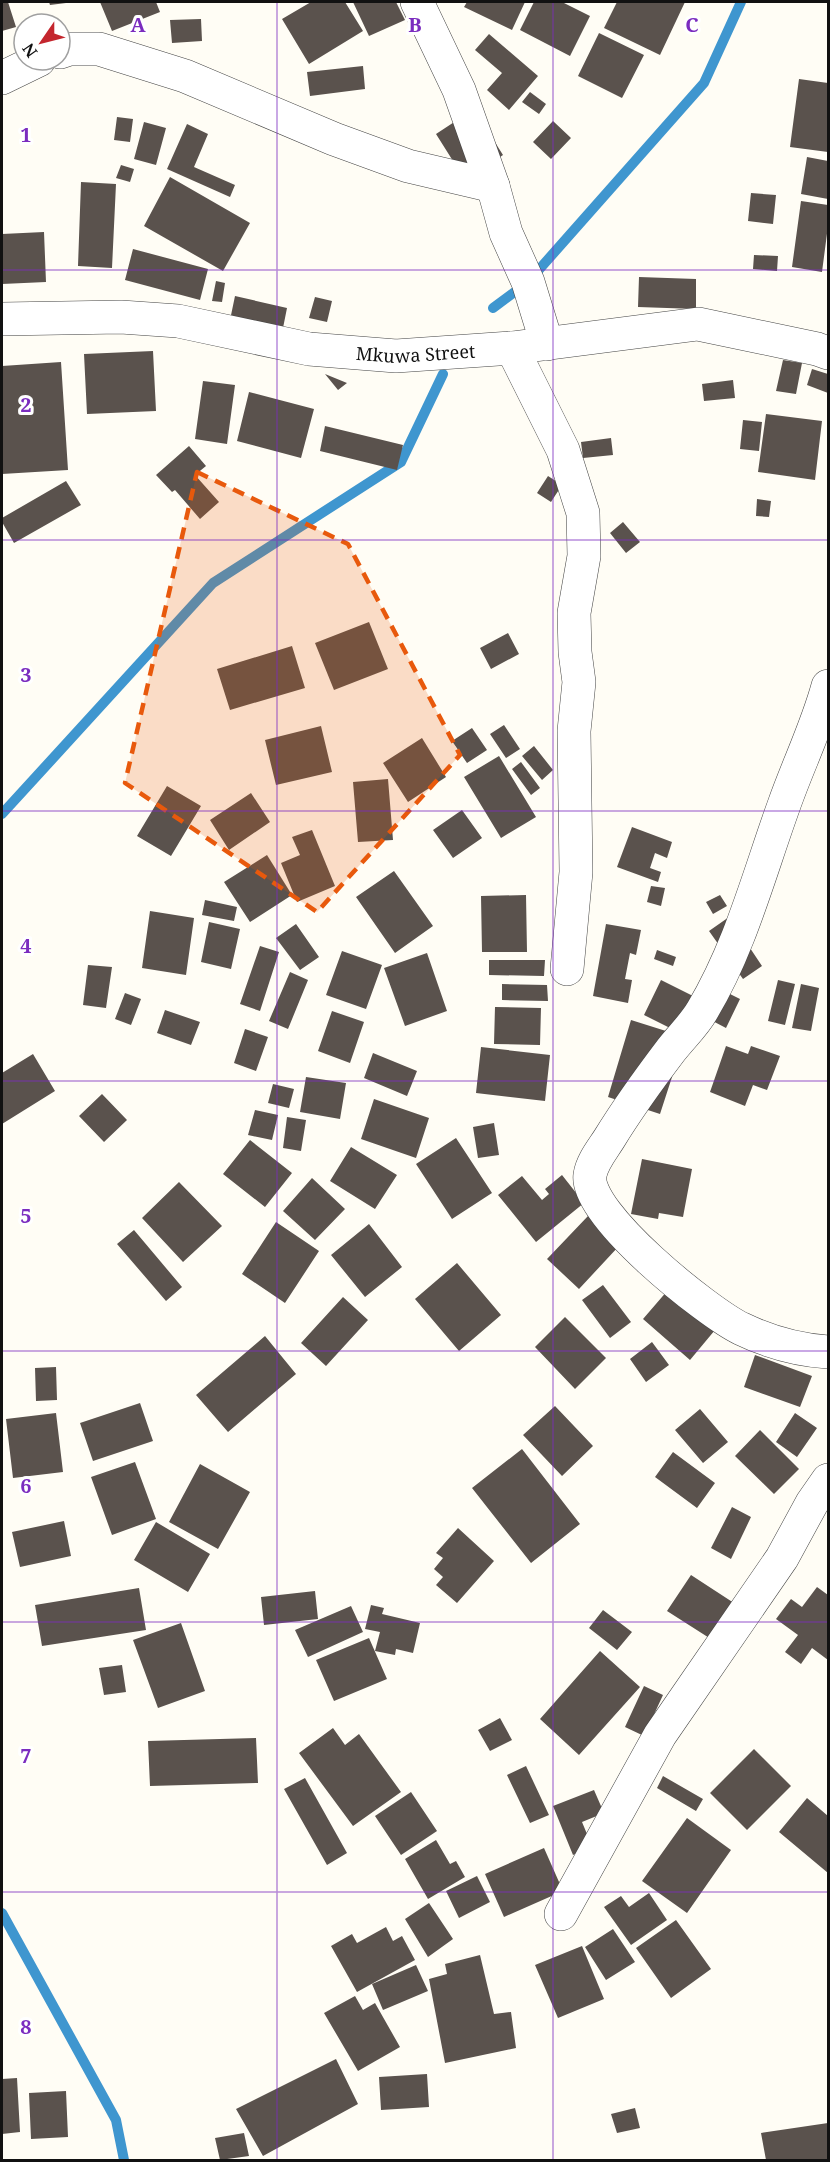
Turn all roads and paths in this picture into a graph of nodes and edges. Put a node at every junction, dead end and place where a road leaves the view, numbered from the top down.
1 (417, 2) edge
2 (72, 49) edge
3 (493, 186) junction
4 (2, 319) edge
5 (547, 344) junction
6 (512, 348) junction
7 (828, 353) edge
8 (828, 686) edge
9 (567, 969) dead end
10 (828, 1352) edge
11 (828, 1480) edge
12 (561, 1914) dead end

1 - 3 street
2 - 3 street
3 - 5 street
4 - 6 street, Mkuwa Street
5 - 6 street, Mkuwa Street
5 - 7 street, Mkuwa Street
6 - 9 street
8 - 10 street
11 - 12 street

